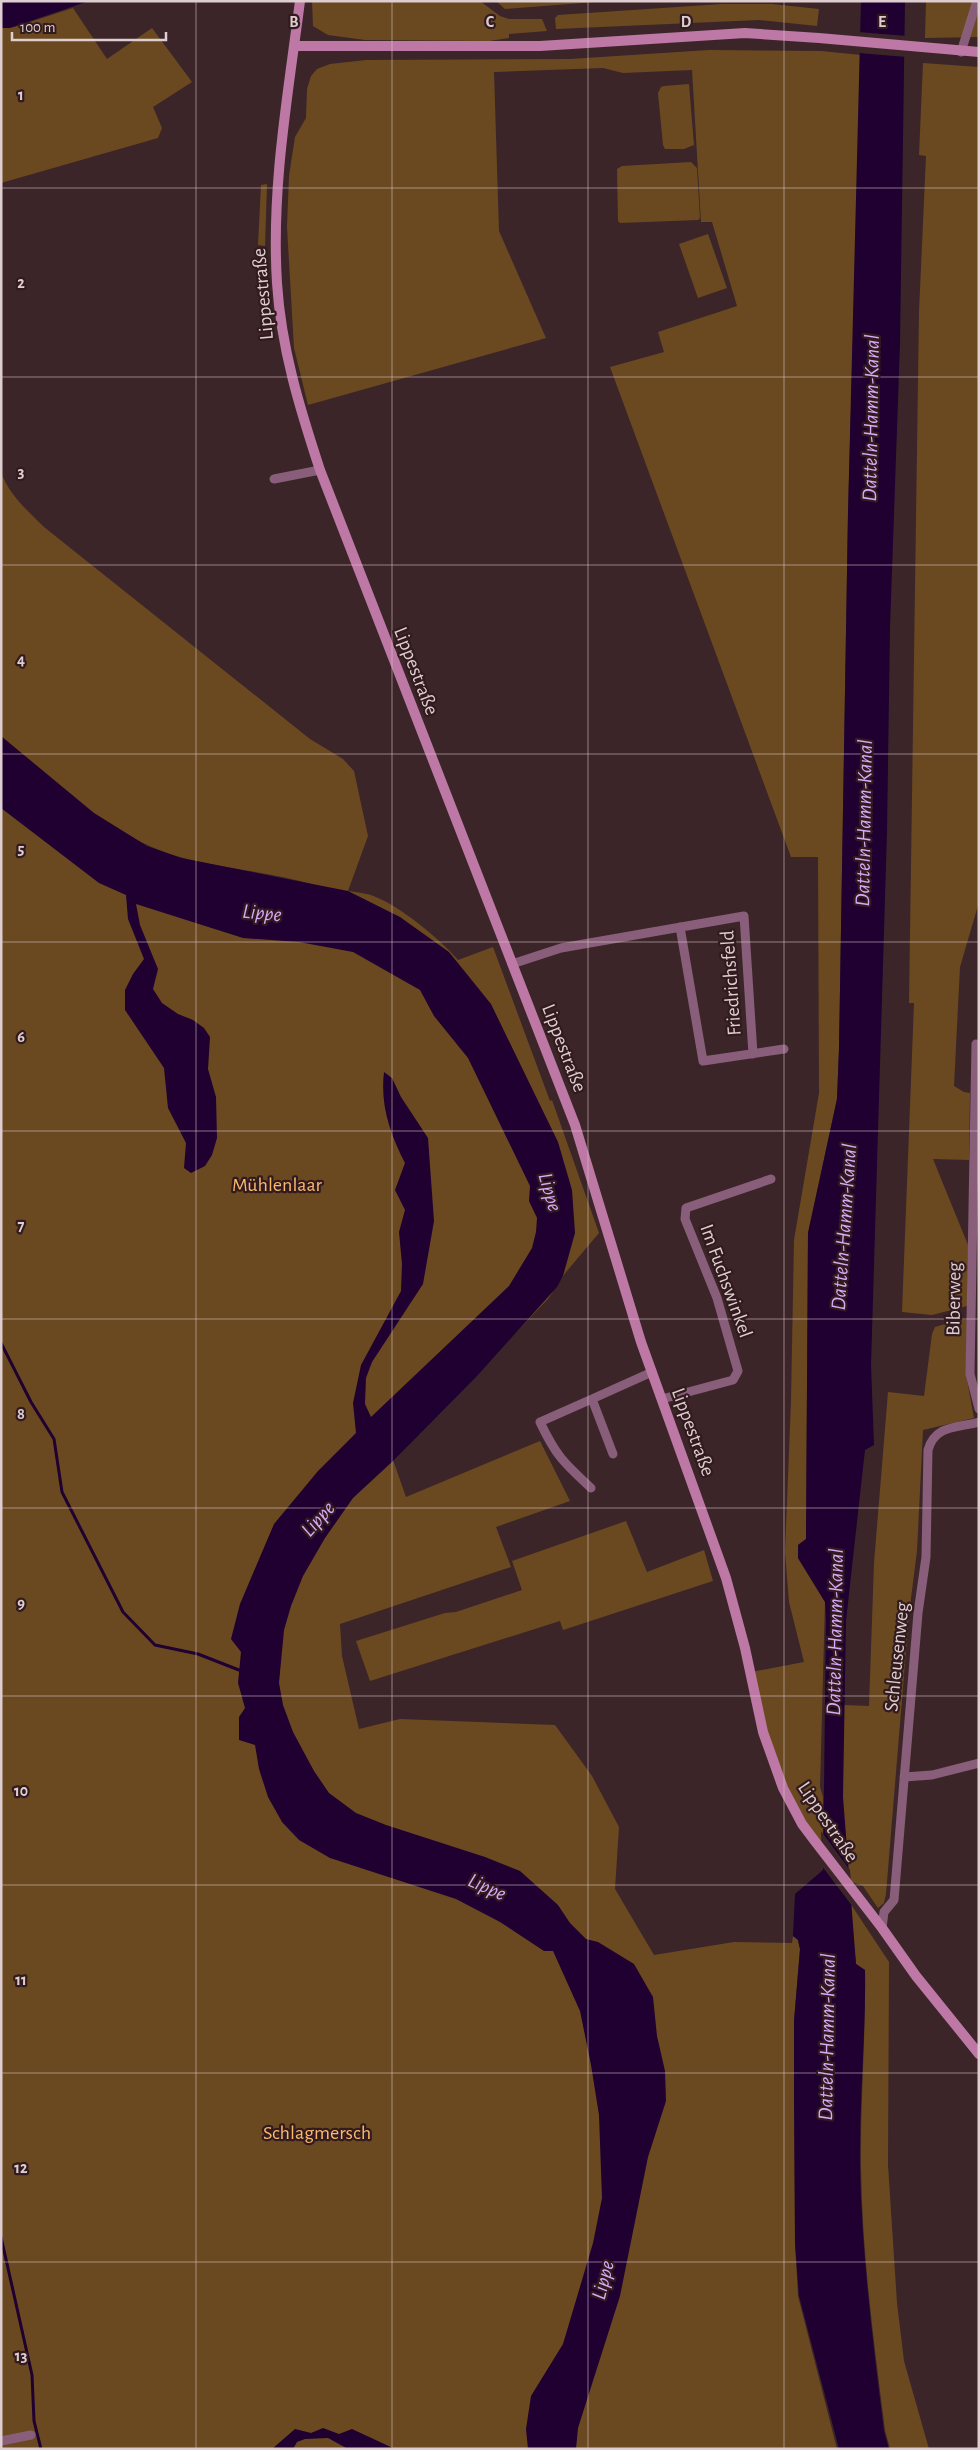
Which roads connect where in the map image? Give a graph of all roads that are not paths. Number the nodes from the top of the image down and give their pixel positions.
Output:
1 (300, 1) edge
2 (977, 1) edge
3 (294, 46) junction
4 (961, 52) junction
5 (979, 52) edge
6 (320, 470) junction
7 (274, 479) dead end
8 (680, 927) junction
9 (512, 964) junction
10 (976, 1044) dead end
11 (784, 1049) dead end
12 (753, 1054) junction
13 (771, 1179) dead end
14 (976, 1188) edge
15 (652, 1372) junction
16 (592, 1399) junction
17 (662, 1399) junction
18 (979, 1409) edge
19 (979, 1422) edge
20 (613, 1454) dead end
21 (591, 1488) dead end
22 (979, 1764) edge
23 (904, 1776) junction
24 (882, 1928) junction
25 (979, 2054) edge
26 (31, 2435) dead end
27 (1, 2441) edge

1 - 3 main road, Lippestraße
2 - 4 street
3 - 4 main road
3 - 6 main road, Lippestraße
4 - 5 main road
6 - 7 street
6 - 9 main road, Lippestraße
8 - 9 street, Friedrichsfeld
8 - 12 street, Friedrichsfeld
8 - 12 street, Friedrichsfeld
9 - 15 main road, Lippestraße
10 - 14 street, Biberweg
11 - 12 street, Friedrichsfeld
13 - 17 street, Im Fuchswinkel
14 - 18 street, Biberweg
15 - 16 street
15 - 17 main road, Lippestraße
16 - 20 street
16 - 21 street
17 - 24 main road, Lippestraße
19 - 23 street, Schleusenweg
22 - 23 street
23 - 24 street, Schleusenweg
24 - 25 main road, Lippestraße
26 - 27 street

